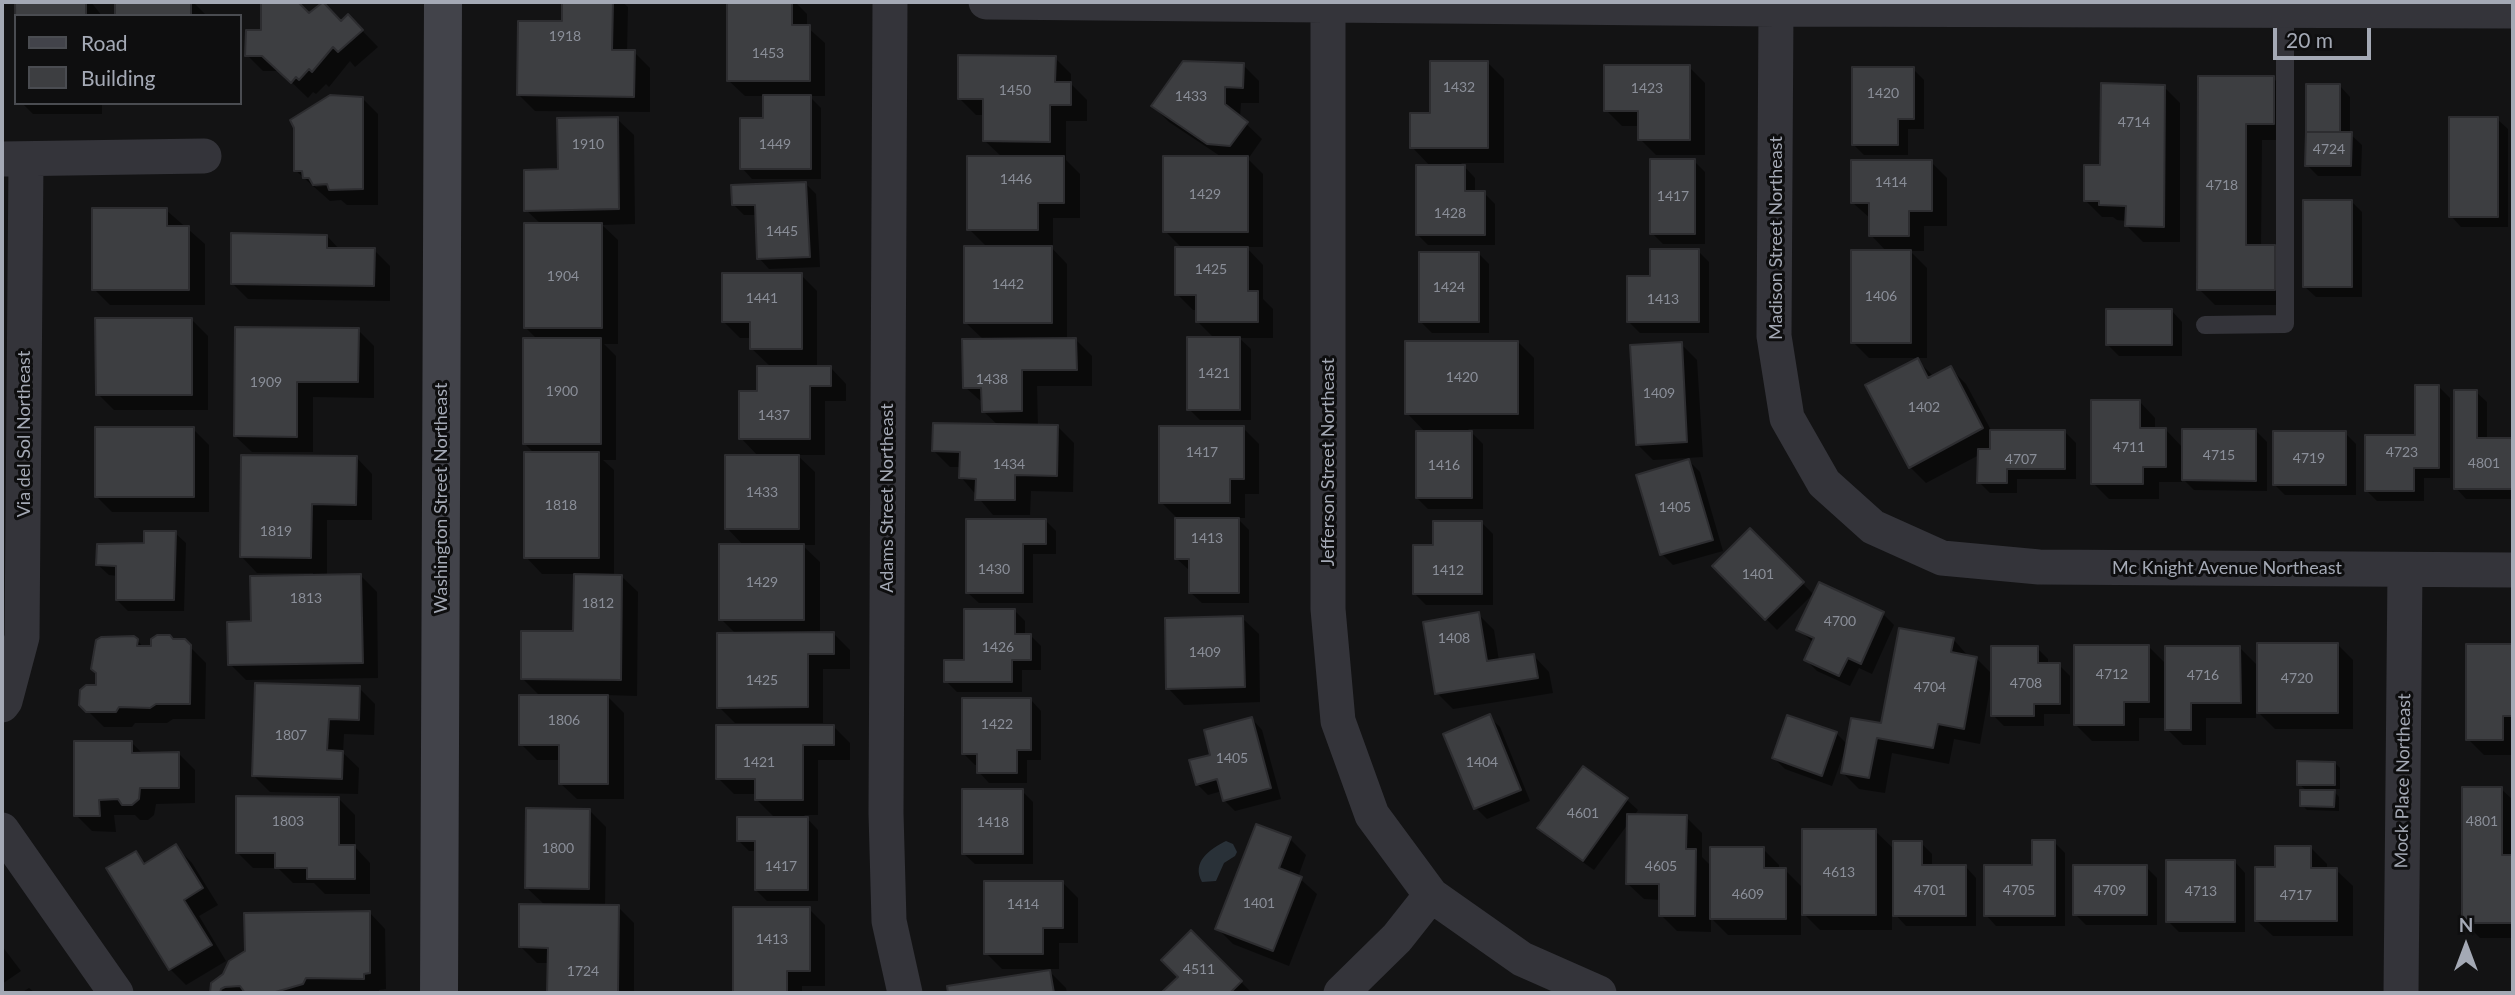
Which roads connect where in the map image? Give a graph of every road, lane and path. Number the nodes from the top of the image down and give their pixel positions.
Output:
1 (443, 2) edge
2 (890, 2) edge
3 (986, 2) edge
4 (1328, 3) edge
5 (1776, 9) junction
6 (2285, 10) junction
7 (2513, 11) edge
8 (204, 156) dead end
9 (14, 159) edge
10 (2205, 325) dead end
11 (1941, 558) joint
12 (2405, 570) junction
13 (2513, 570) edge
14 (2, 705) edge
15 (2, 830) edge
16 (1431, 895) junction
17 (116, 993) edge
18 (439, 993) edge
19 (905, 993) edge
20 (1341, 993) edge
21 (1599, 993) edge
22 (2401, 993) edge

1 - 18 street, Washington Street Northeast
2 - 19 street, Adams Street Northeast
3 - 4 street
4 - 5 street
4 - 16 street, Jefferson Street Northeast
5 - 6 street
5 - 11 street, Madison Street Northeast
6 - 7 street
6 - 10 lane
8 - 9 street
9 - 14 street, Via del Sol Northeast
11 - 12 street, Mc Knight Avenue Northeast
12 - 13 street, Mc Knight Avenue Northeast
12 - 22 street, Mock Place Northeast
15 - 17 street
16 - 20 street
16 - 21 street, Jefferson Street Northeast

